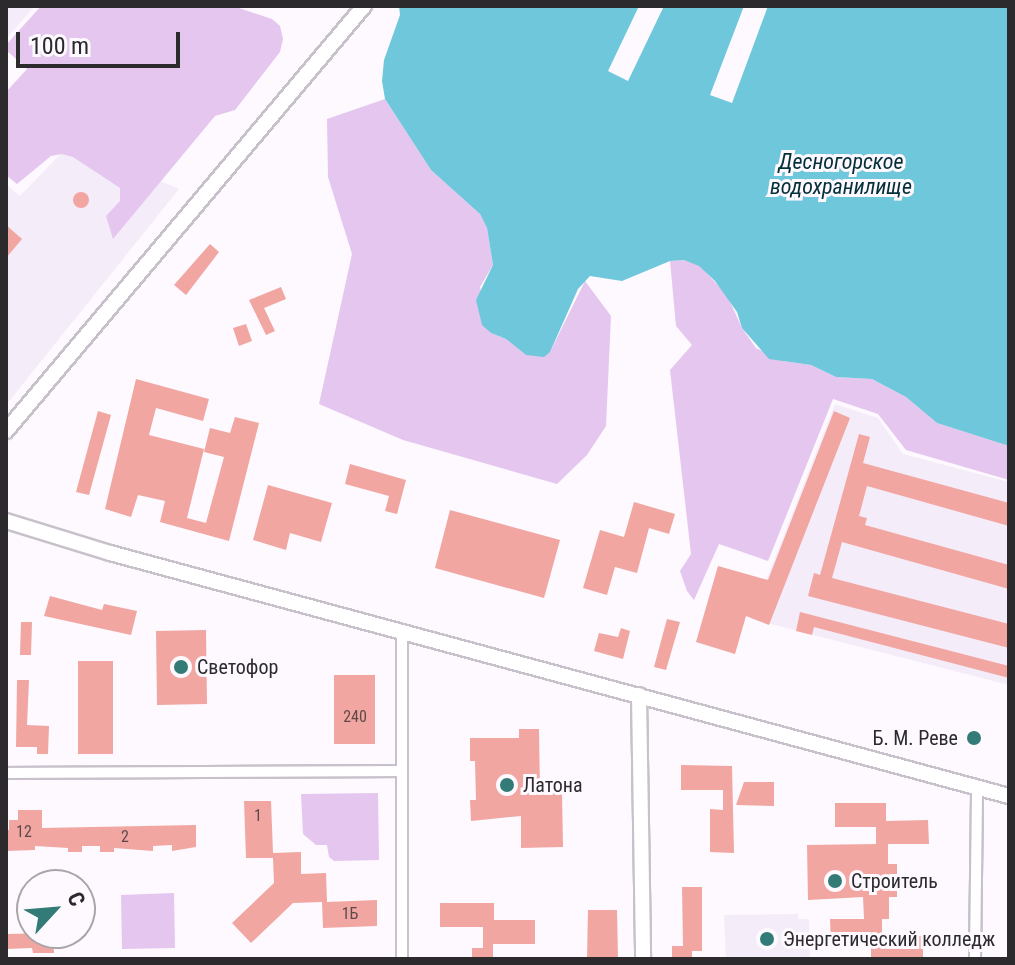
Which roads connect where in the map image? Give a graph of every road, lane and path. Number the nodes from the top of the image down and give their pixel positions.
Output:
1 (364, 6) edge
2 (6, 431) edge
3 (6, 521) edge
4 (402, 631) junction
5 (639, 695) junction
6 (400, 771) junction
7 (6, 773) edge
8 (977, 788) junction
9 (1009, 796) edge
10 (402, 959) edge
11 (643, 959) edge
12 (975, 959) edge

1 - 2 street
3 - 4 street
4 - 5 street
4 - 6 street
5 - 8 street
5 - 11 street
6 - 7 street
6 - 10 street
8 - 9 street
8 - 12 street

